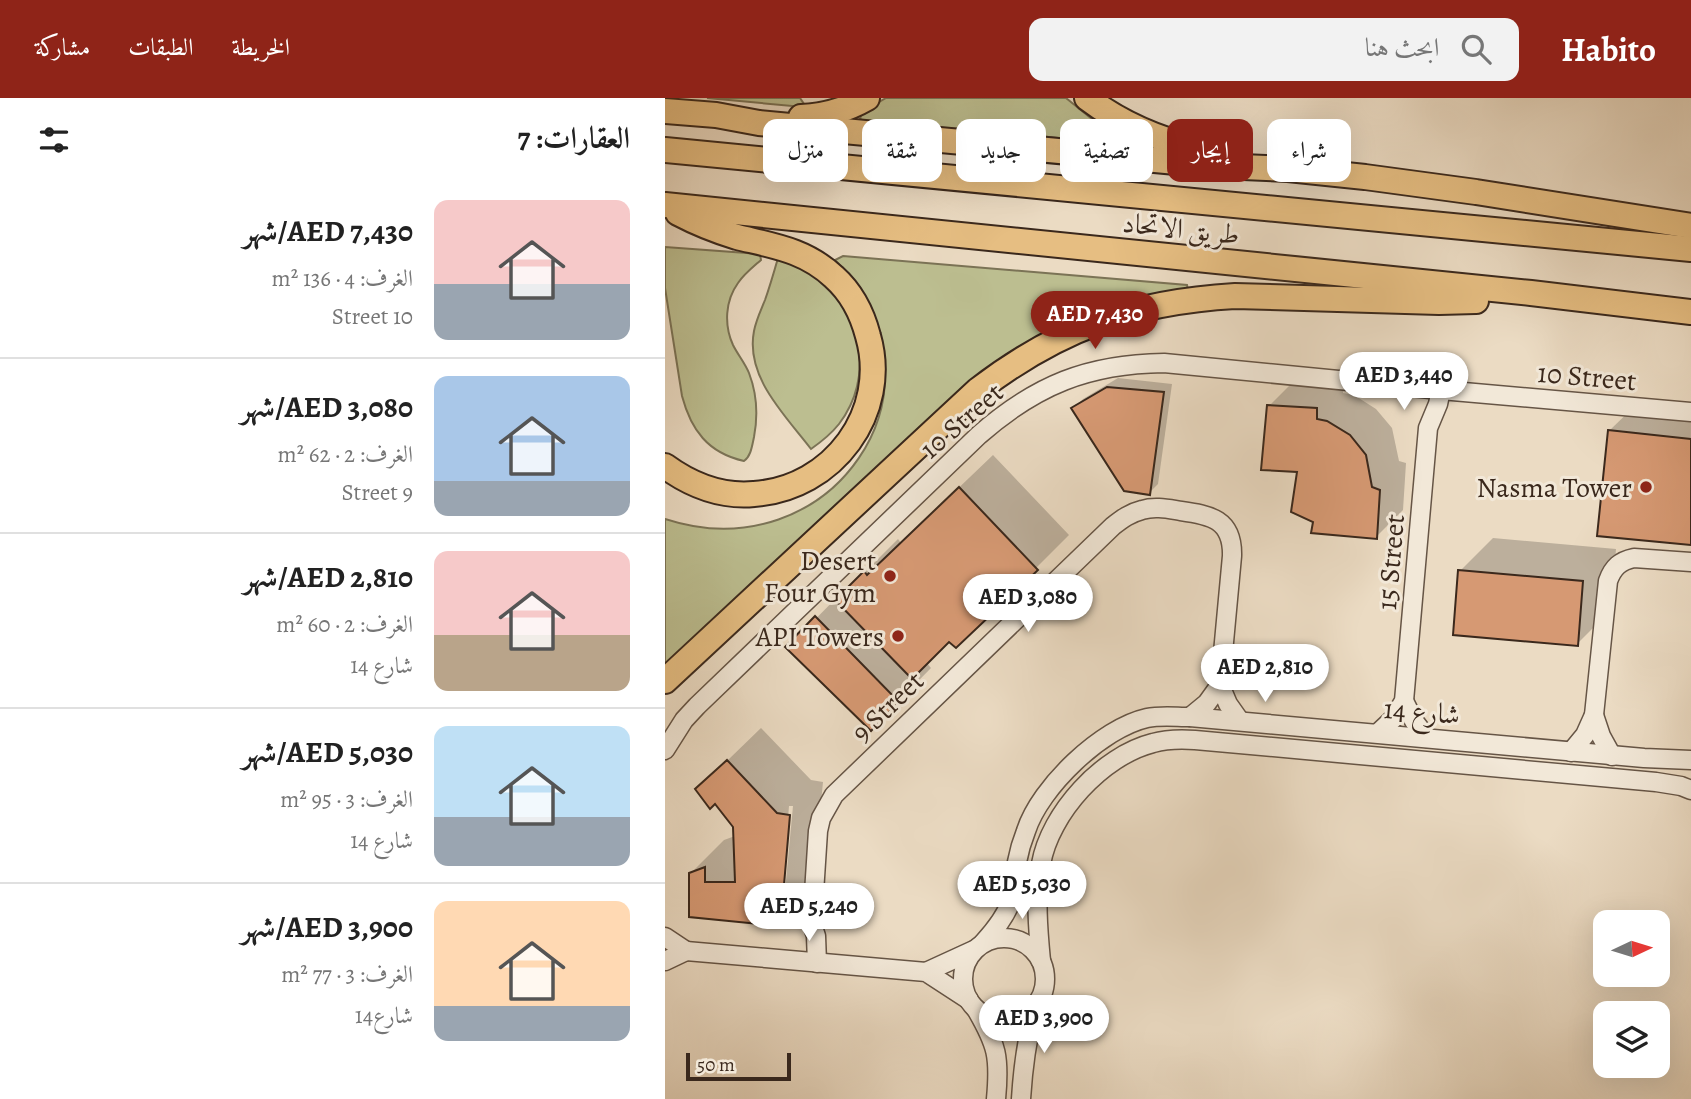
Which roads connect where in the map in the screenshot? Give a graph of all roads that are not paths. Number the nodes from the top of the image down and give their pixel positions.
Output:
1 (867, 98) edge
2 (1087, 98) edge
3 (665, 111) edge
4 (716, 116) junction
5 (665, 150) edge
6 (1267, 164) edge
7 (1267, 168) edge
8 (1351, 176) edge
9 (665, 206) edge
10 (1691, 226) edge
11 (1691, 249) edge
12 (1531, 293) junction
13 (1691, 312) edge
14 (1422, 389) junction
15 (1441, 390) junction
16 (1691, 412) edge
17 (1428, 428) junction
18 (665, 466) edge
19 (1691, 562) edge
20 (706, 644) junction
21 (665, 681) edge
22 (1220, 685) junction
23 (665, 696) edge
24 (1404, 701) junction
25 (1594, 715) junction
26 (1190, 717) junction
27 (1240, 721) junction
28 (1378, 733) junction
29 (1427, 738) junction
30 (665, 750) edge
31 (1571, 752) junction
32 (1612, 756) junction
33 (1691, 760) edge
34 (1691, 790) edge
35 (665, 937) edge
36 (979, 947) junction
37 (686, 951) junction
38 (665, 961) edge
39 (1041, 961) junction
40 (809, 962) junction
41 (926, 972) junction
42 (972, 1004) junction
43 (1036, 1004) junction
44 (996, 1099) edge
45 (1021, 1099) edge

1 - 4 highway
2 - 6 highway
3 - 4 highway
4 - 7 highway
5 - 11 highway, طريق الاتحاد
8 - 10 highway
9 - 12 highway, طريق الاتحاد
9 - 18 highway
12 - 13 highway, طريق الاتحاد
12 - 20 highway
14 - 15 street, 10 Street
14 - 17 street
14 - 30 street, 10 Street
15 - 16 street, 10 Street
15 - 17 street
17 - 24 street, 15 Street
19 - 25 street
20 - 21 highway
20 - 23 highway
22 - 26 street
22 - 27 street
22 - 40 street, 9 Street
24 - 28 street
24 - 29 street
25 - 31 street
25 - 32 street
26 - 27 street, شارع 14
26 - 36 street, شارع 14
27 - 28 street, شارع 14
28 - 29 street, شارع 14
29 - 31 street, شارع 14
31 - 32 street, شارع 14
32 - 33 street, شارع 14
34 - 39 street, شارع 14
35 - 37 street
36 - 39 street
36 - 41 street
36 - 42 street
37 - 38 street
37 - 40 street
39 - 43 street
40 - 41 street
41 - 42 street
42 - 43 street
42 - 44 street
43 - 45 street

